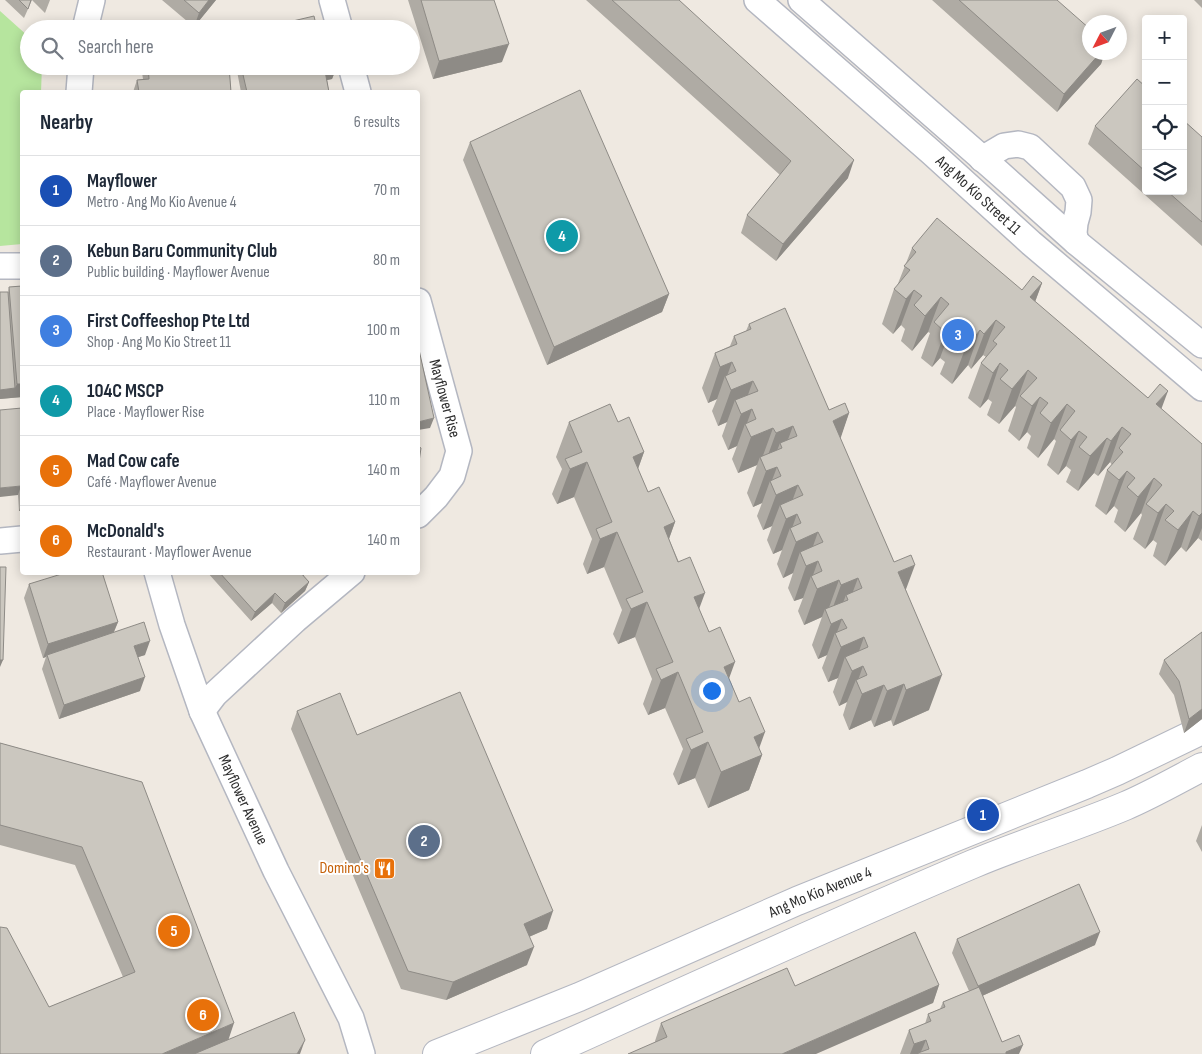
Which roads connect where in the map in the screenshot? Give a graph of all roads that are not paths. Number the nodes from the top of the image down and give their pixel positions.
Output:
1 (92, 0) edge
2 (332, 0) edge
3 (757, 0) edge
4 (801, 0) edge
5 (88, 20) edge
6 (338, 20) edge
7 (80, 75) edge
8 (353, 75) edge
9 (79, 90) edge
10 (357, 90) edge
11 (982, 159) junction
12 (1076, 242) junction
13 (0, 266) edge
14 (20, 266) edge
15 (420, 308) edge
16 (1202, 345) edge
17 (1202, 388) edge
18 (420, 513) edge
19 (20, 539) edge
20 (0, 542) edge
21 (157, 575) edge
22 (348, 575) edge
23 (202, 711) junction
24 (1202, 730) edge
25 (1202, 767) edge
26 (351, 1018) junction
27 (362, 1054) edge
28 (378, 1054) edge
29 (438, 1054) edge
30 (545, 1054) edge

1 - 5 street
2 - 6 street
3 - 17 street, Ang Mo Kio Street 11
4 - 11 street, Ang Mo Kio Street 11
7 - 9 street
8 - 10 street
11 - 12 street, Ang Mo Kio Street 11
11 - 12 street
12 - 16 street, Ang Mo Kio Street 11
13 - 14 street
15 - 18 street, Mayflower Rise
19 - 20 street
21 - 23 street, Mayflower Avenue
22 - 23 street
23 - 26 street, Mayflower Avenue
24 - 29 main road, Ang Mo Kio Avenue 4
25 - 30 main road
26 - 27 street
26 - 28 street

